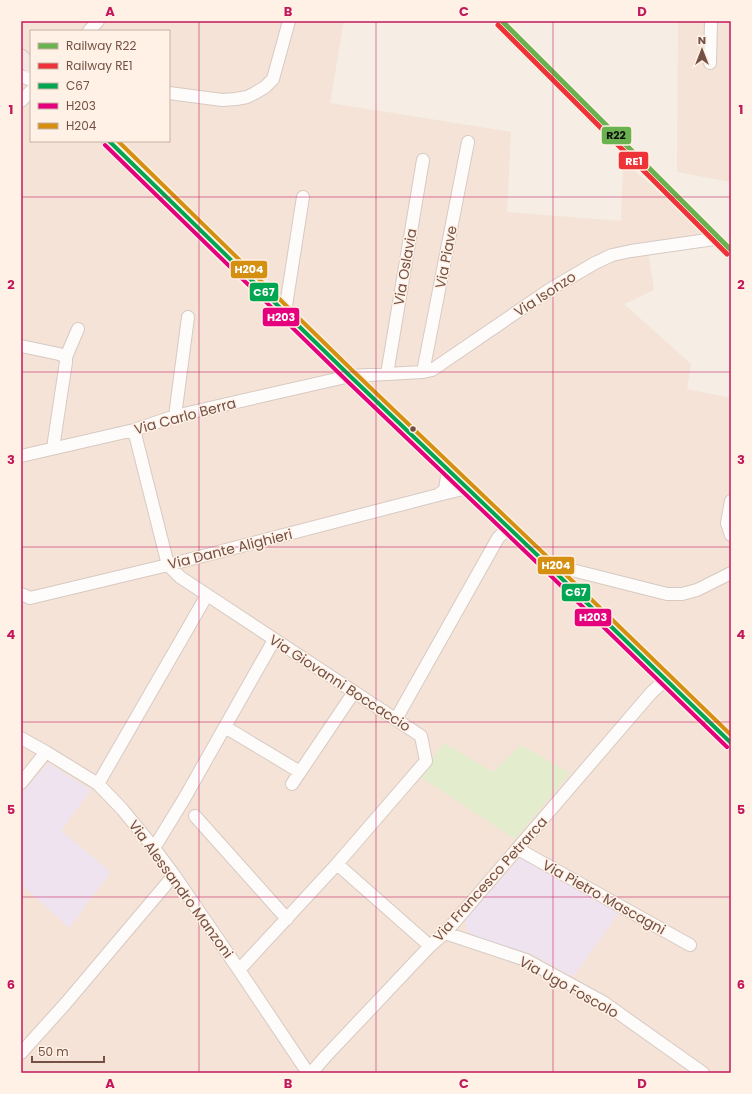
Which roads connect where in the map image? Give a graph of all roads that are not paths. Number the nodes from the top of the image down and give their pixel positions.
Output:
1 (98, 21) edge
2 (289, 21) edge
3 (711, 21) edge
4 (90, 30) edge
5 (710, 63) dead end
6 (26, 65) edge
7 (30, 77) edge
8 (30, 91) edge
9 (170, 93) edge
10 (21, 101) edge
11 (110, 142) edge
12 (468, 142) dead end
13 (423, 160) dead end
14 (303, 197) dead end
15 (714, 239) dead end
16 (285, 312) junction
17 (188, 317) dead end
18 (78, 329) dead end
19 (21, 346) edge
20 (66, 357) junction
21 (423, 372) junction
22 (387, 374) junction
23 (350, 376) junction
24 (365, 390) junction
25 (175, 416) junction
26 (134, 430) junction
27 (53, 448) junction
28 (21, 456) edge
29 (448, 469) junction
30 (467, 488) junction
31 (438, 495) junction
32 (731, 501) edge
33 (508, 528) junction
34 (731, 535) edge
35 (168, 565) junction
36 (556, 573) junction
37 (731, 573) edge
38 (21, 594) edge
39 (206, 595) junction
40 (274, 640) junction
41 (665, 680) junction
42 (354, 692) junction
43 (396, 719) junction
44 (225, 727) junction
45 (21, 738) edge
46 (731, 743) edge
47 (46, 752) junction
48 (300, 772) junction
49 (21, 783) edge
50 (98, 784) junction
51 (292, 784) dead end
52 (195, 816) dead end
53 (154, 848) junction
54 (518, 849) junction
55 (337, 864) junction
56 (174, 875) junction
57 (287, 918) junction
58 (445, 933) junction
59 (430, 946) junction
60 (690, 946) dead end
61 (239, 970) junction
62 (21, 1052) edge
63 (699, 1072) edge
64 (308, 1073) edge
65 (311, 1073) edge

1 - 4 street
2 - 9 street
3 - 5 street
6 - 7 street
8 - 10 street
11 - 16 main road
12 - 21 street, Via Piave
13 - 22 street, Via Oslavia
14 - 16 street
15 - 21 street, Via Isonzo
16 - 23 main road
17 - 25 street
18 - 20 street
19 - 20 street
20 - 27 street
21 - 22 street, Via Isonzo
22 - 23 street, Via Isonzo
22 - 24 street
23 - 24 main road
23 - 25 street, Via Carlo Berra
24 - 29 main road
25 - 26 street, Via Carlo Berra
26 - 27 street, Via Carlo Berra
26 - 35 street
27 - 28 street, Via Carlo Berra
29 - 30 main road
29 - 31 street
30 - 31 street, Via Dante Alighieri
30 - 33 main road
31 - 35 street, Via Dante Alighieri
32 - 34 street
33 - 36 main road
33 - 43 street
35 - 38 street, Via Dante Alighieri
35 - 39 street, Via Giovanni Boccaccio
36 - 37 street
36 - 41 main road
39 - 40 street, Via Giovanni Boccaccio
39 - 50 street
40 - 42 street, Via Giovanni Boccaccio
40 - 44 street
41 - 46 main road
41 - 54 street, Via Francesco Petrarca
42 - 43 street, Via Giovanni Boccaccio
42 - 48 street
43 - 55 street, Via Giovanni Boccaccio
44 - 48 street
44 - 53 street
45 - 47 street, Via Alessandro Manzoni
47 - 49 street
47 - 50 street, Via Alessandro Manzoni
48 - 51 street
50 - 53 street, Via Alessandro Manzoni
52 - 57 street
53 - 56 street, Via Alessandro Manzoni
54 - 58 street, Via Francesco Petrarca
54 - 60 street, Via Pietro Mascagni
55 - 57 street, Via Giovanni Boccaccio
55 - 59 street
56 - 61 street, Via Alessandro Manzoni
56 - 62 street
57 - 61 street, Via Giovanni Boccaccio
58 - 59 street, Via Francesco Petrarca
58 - 63 street, Via Ugo Foscolo
59 - 65 street, Via Francesco Petrarca
61 - 64 street, Via Alessandro Manzoni

